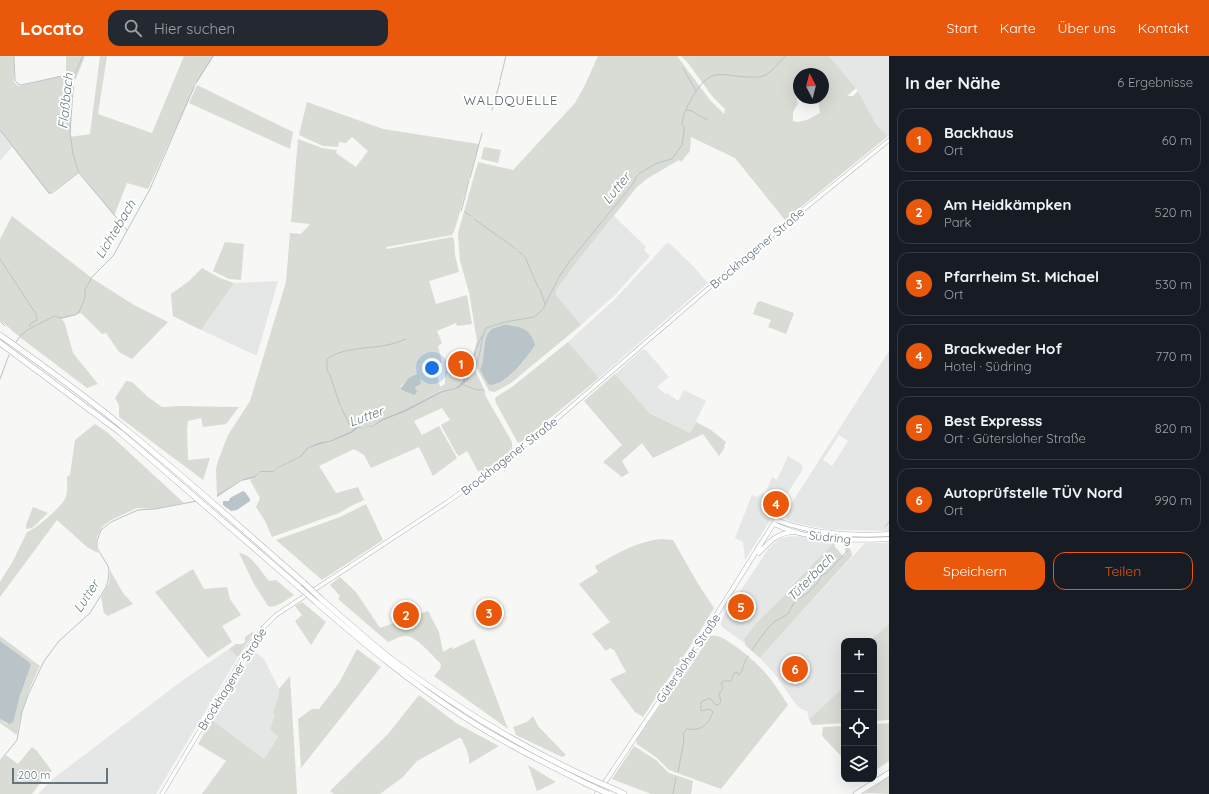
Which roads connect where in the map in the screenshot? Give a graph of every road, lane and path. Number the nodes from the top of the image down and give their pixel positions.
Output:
1 (889, 140) edge
2 (0, 335) edge
3 (0, 342) edge
4 (10, 346) junction
5 (15, 350) junction
6 (775, 522) junction
7 (797, 533) junction
8 (889, 534) edge
9 (889, 540) edge
10 (752, 560) junction
11 (889, 773) edge
12 (162, 794) edge
13 (598, 794) edge
14 (609, 794) edge
15 (624, 794) edge
16 (856, 794) edge

1 - 12 main road, Brockhagener Straße
2 - 4 highway
3 - 4 highway
4 - 5 highway
5 - 14 highway, bridge
5 - 15 highway, bridge
6 - 7 main road, Südring
6 - 8 main road, Südring
6 - 10 main road, Gütersloher Straße
7 - 9 main road, Südring
7 - 10 main road
10 - 13 main road, Gütersloher Straße
11 - 16 highway

